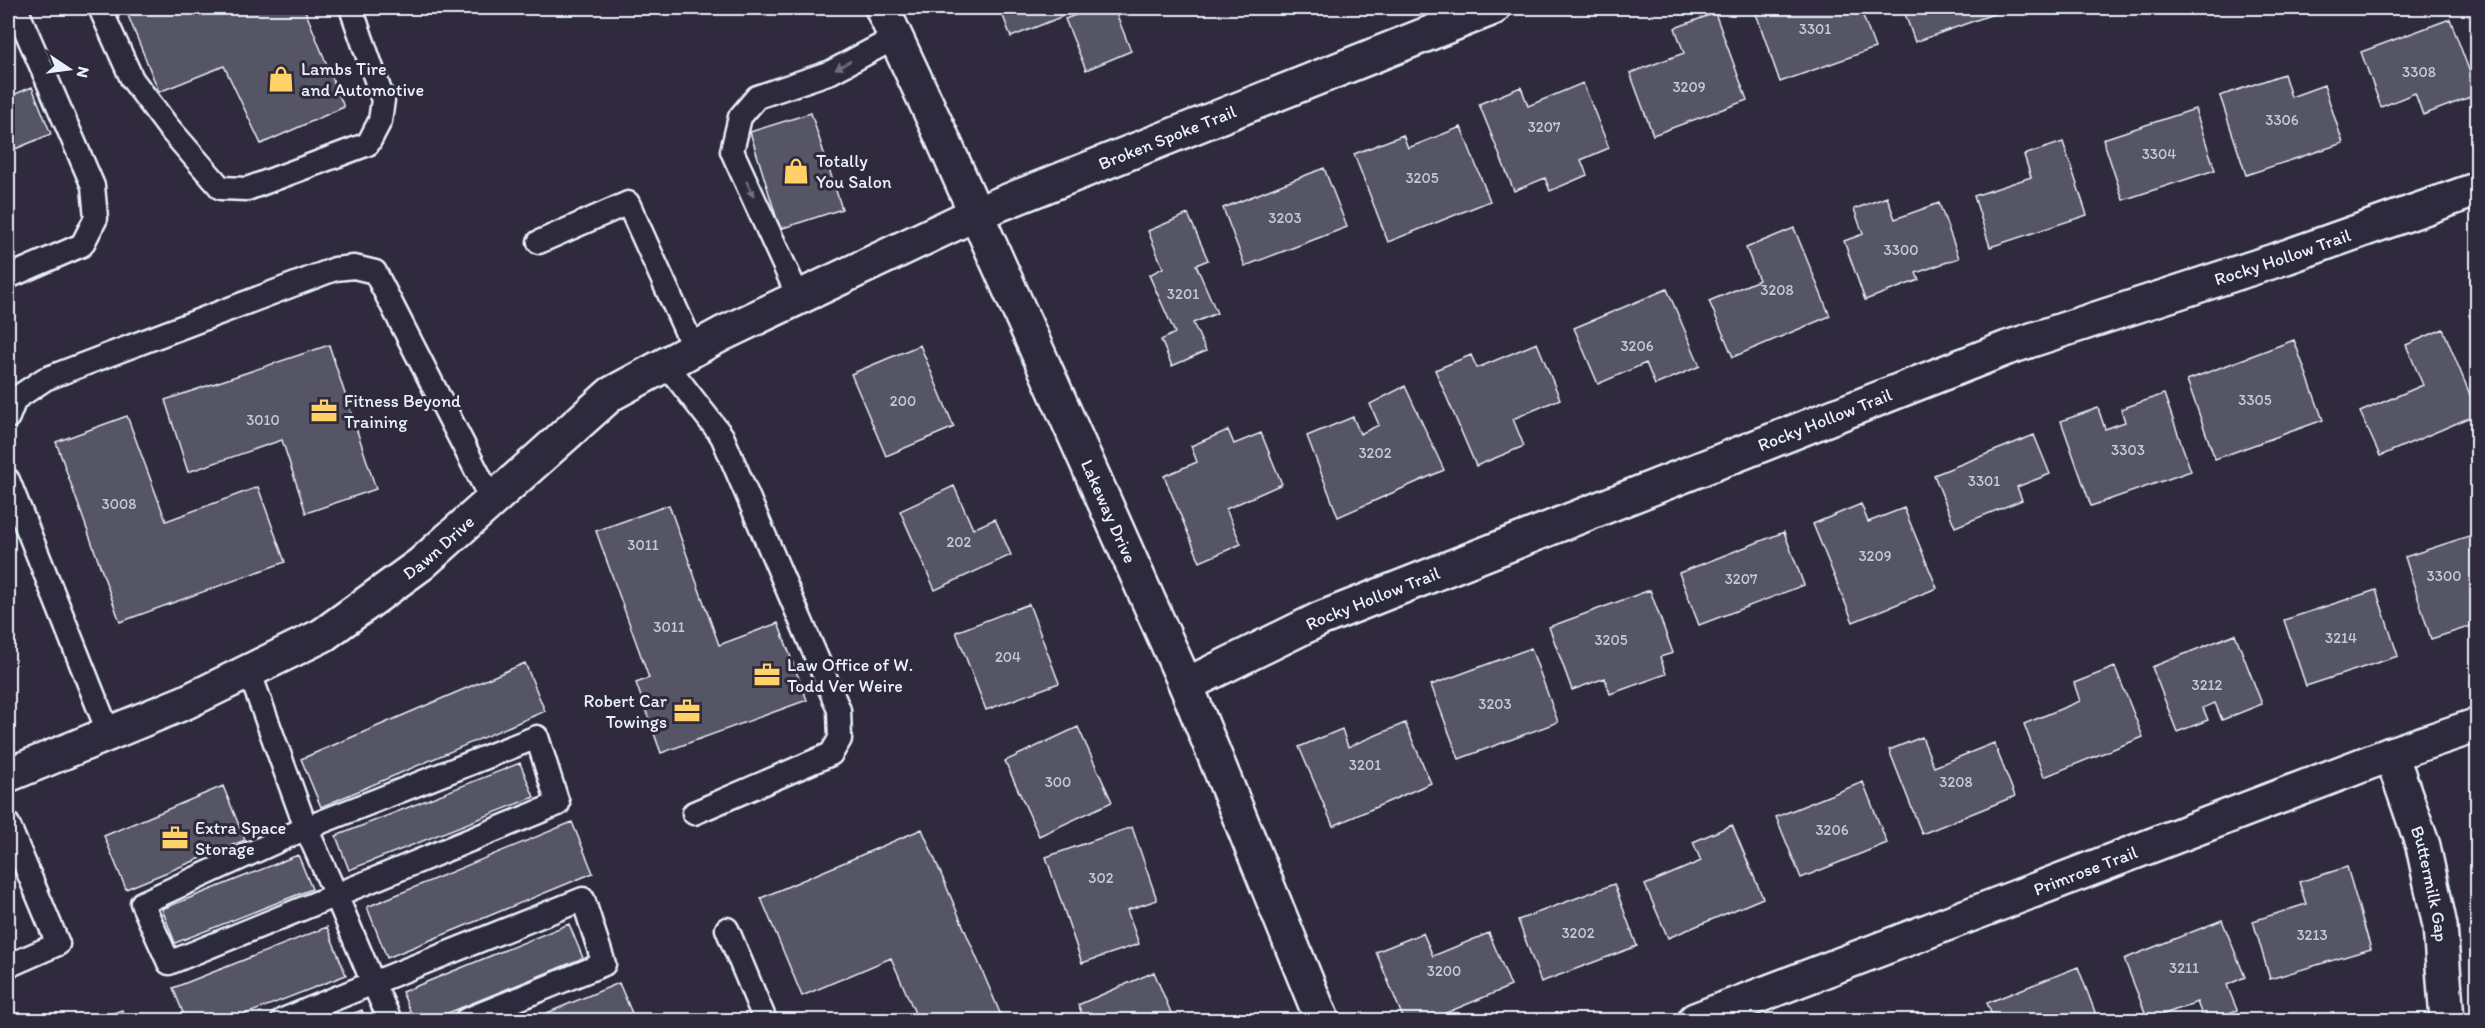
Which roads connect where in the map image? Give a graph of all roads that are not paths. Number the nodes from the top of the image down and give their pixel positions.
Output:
1 (16, 8) edge
2 (100, 8) edge
3 (351, 8) edge
4 (882, 8) edge
5 (1493, 8) edge
6 (895, 38) junction
7 (2478, 189) edge
8 (975, 214) junction
9 (539, 242) dead end
10 (8, 277) edge
11 (844, 278) joint
12 (800, 298) junction
13 (680, 357) junction
14 (8, 417) edge
15 (8, 480) edge
16 (492, 501) junction
17 (249, 671) junction
18 (1186, 685) junction
19 (2478, 725) edge
20 (109, 734) junction
21 (2391, 754) junction
22 (8, 775) edge
23 (694, 813) dead end
24 (8, 824) edge
25 (306, 828) junction
26 (336, 895) junction
27 (727, 929) dead end
28 (8, 966) edge
29 (373, 983) junction
30 (283, 1020) edge
31 (390, 1020) edge
32 (466, 1020) edge
33 (765, 1020) edge
34 (1322, 1020) edge
35 (1695, 1020) edge
36 (2447, 1020) edge

1 - 10 lane
2 - 3 lane
4 - 6 street, Lakeway Drive
5 - 8 street, Broken Spoke Trail
6 - 8 street, Lakeway Drive
6 -> 12 lane
7 - 18 street, Rocky Hollow Trail
8 - 11 street, Broken Spoke Trail
8 - 18 street, Lakeway Drive
9 - 13 lane
11 - 12 street, Dawn Drive
12 - 13 street, Dawn Drive
13 - 16 street, Dawn Drive
13 - 23 lane
14 - 16 lane
15 - 20 lane
16 - 17 street, Dawn Drive
17 - 20 street, Dawn Drive
17 - 25 lane
18 - 34 street, Lakeway Drive
19 - 21 street, Primrose Trail
20 - 22 street, Dawn Drive
21 - 35 street, Primrose Trail
21 - 36 street, Buttermilk Gap
24 - 28 lane
25 - 26 lane
25 - 26 lane
25 - 26 lane
26 - 29 lane
27 - 33 lane
29 - 30 lane
29 - 31 lane
29 - 32 lane

